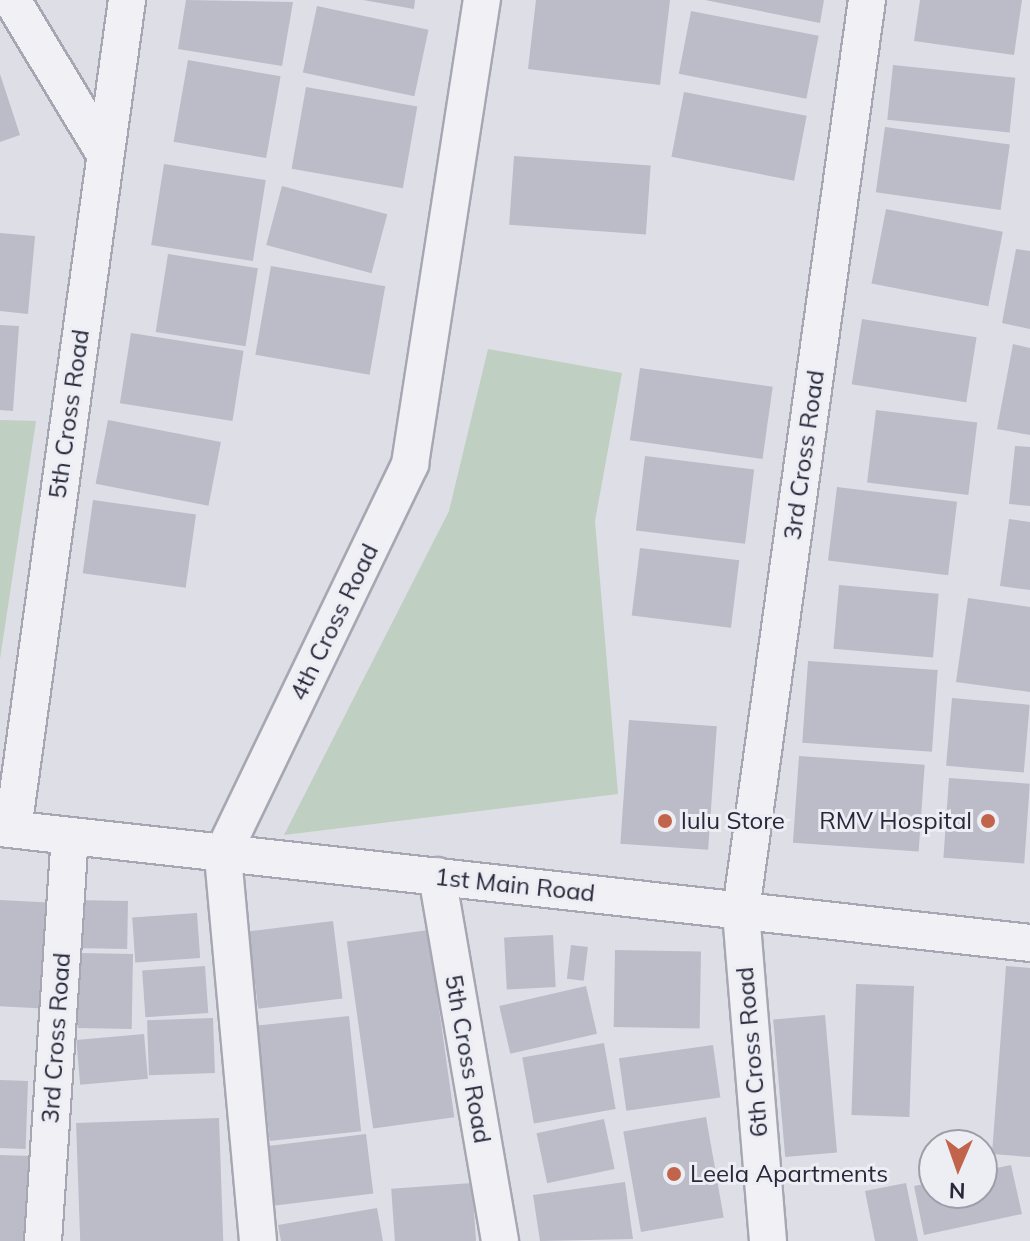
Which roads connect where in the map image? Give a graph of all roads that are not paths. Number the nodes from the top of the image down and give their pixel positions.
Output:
1 (12, 0) edge
2 (127, 0) edge
3 (482, 0) edge
4 (867, 0) edge
5 (105, 154) junction
6 (6, 828) edge
7 (70, 836) junction
8 (223, 853) junction
9 (437, 876) junction
10 (741, 910) junction
11 (1030, 943) edge
12 (43, 1241) edge
13 (258, 1241) edge
14 (500, 1241) edge
15 (768, 1241) edge

1 - 5 street
2 - 5 street, 5th Cross Road
3 - 8 street, 4th Cross Road
4 - 10 street, 3rd Cross Road
5 - 6 street, 5th Cross Road
6 - 7 street, 1st Main Road
7 - 8 street, 1st Main Road
7 - 12 street, 3rd Cross Road
8 - 9 street, 1st Main Road
8 - 13 street
9 - 10 street, 1st Main Road
9 - 14 street, 5th Cross Road
10 - 11 street, 1st Main Road
10 - 15 street, 6th Cross Road

